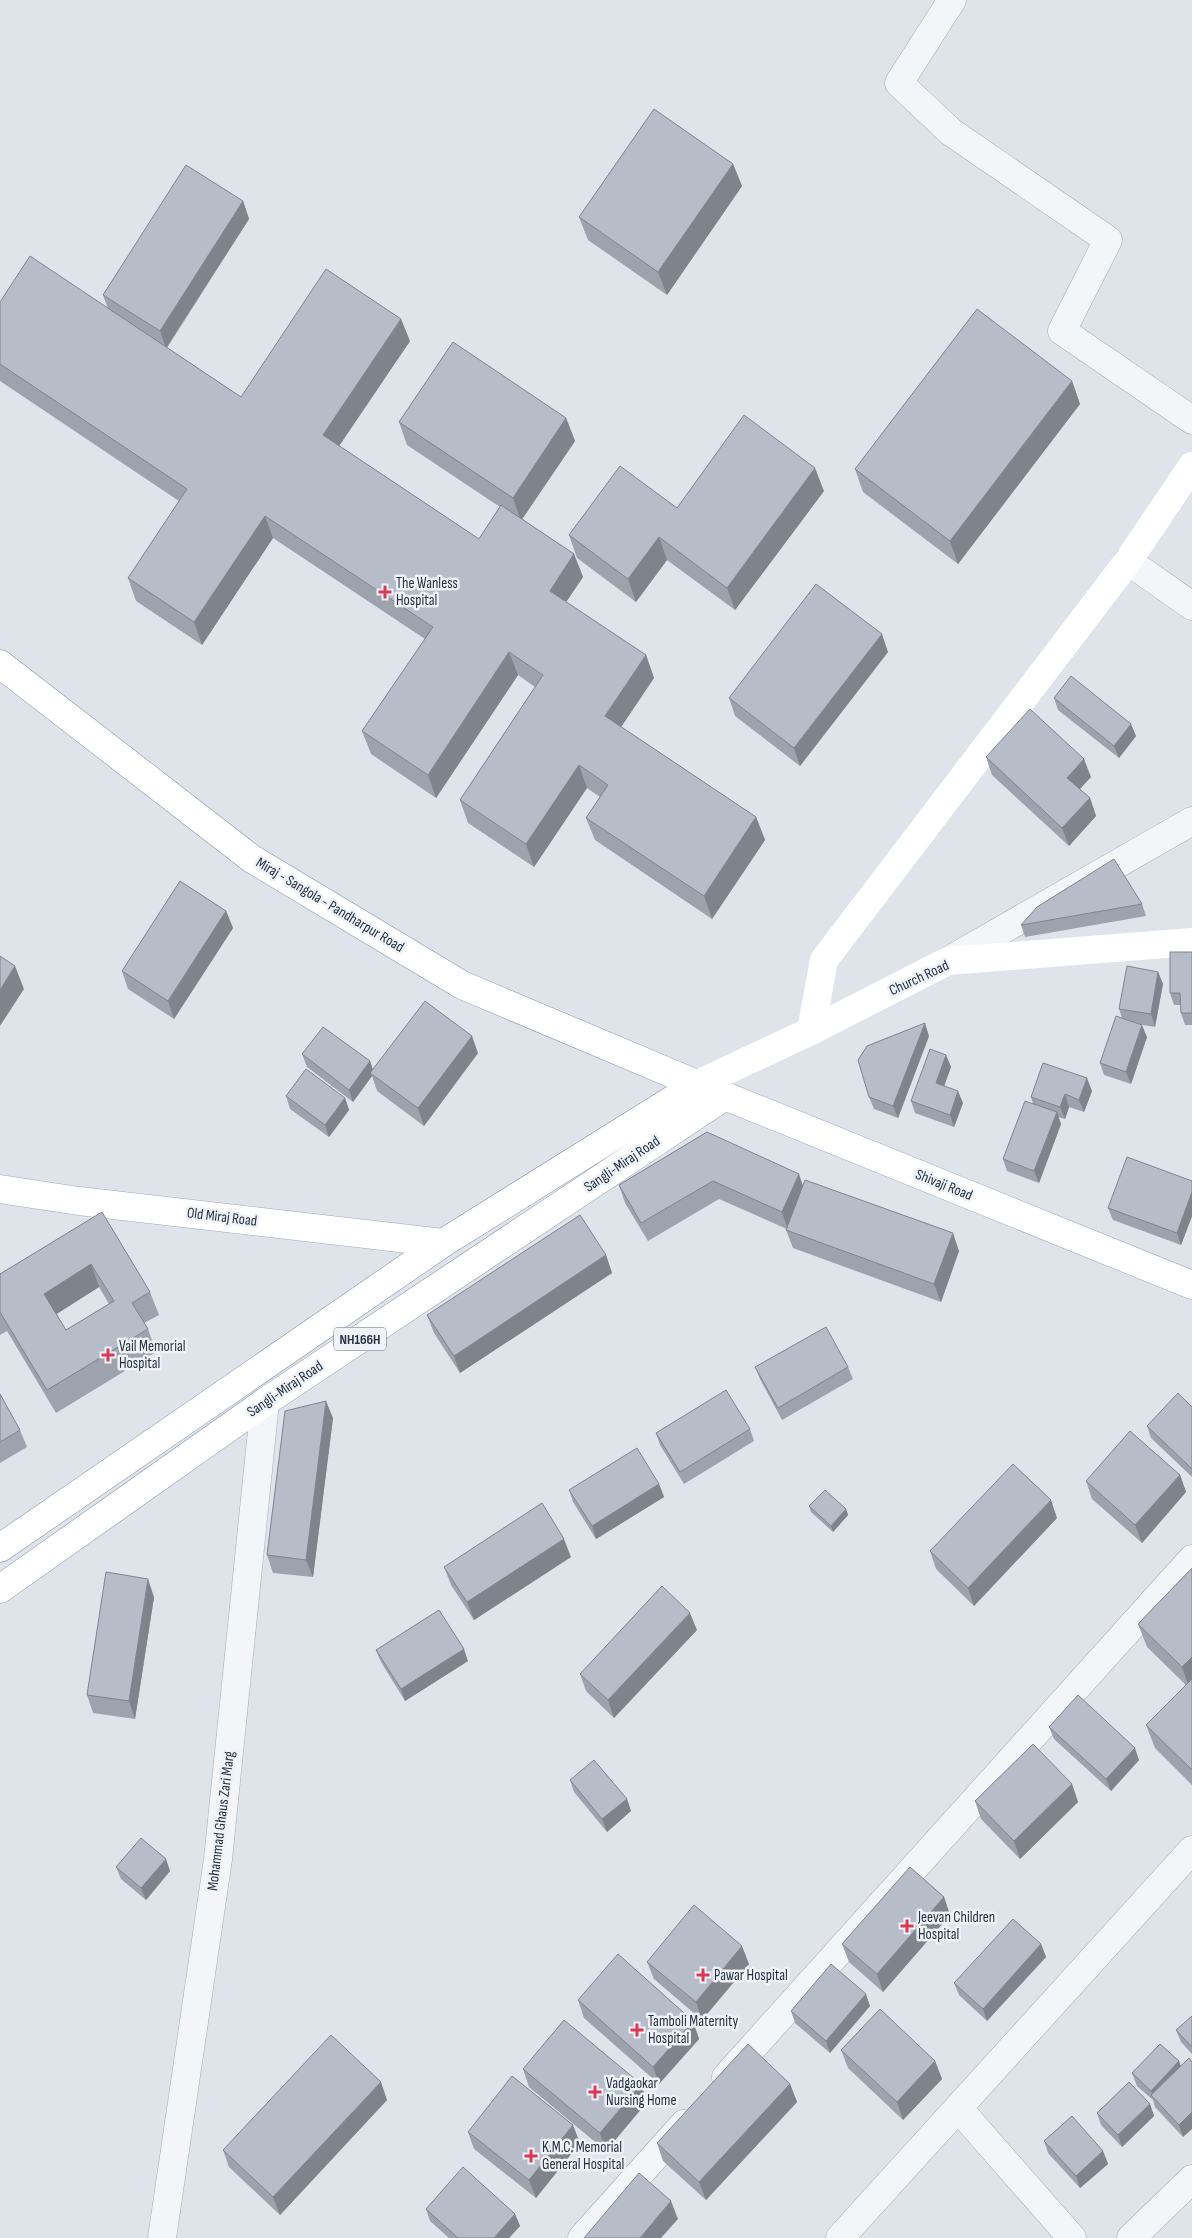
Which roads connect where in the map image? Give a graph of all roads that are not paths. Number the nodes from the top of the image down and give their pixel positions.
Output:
1 (952, 0) edge
2 (1192, 420) edge
3 (1192, 466) edge
4 (1128, 561) junction
5 (1192, 606) edge
6 (0, 664) edge
7 (1192, 821) edge
8 (1192, 942) edge
9 (948, 961) junction
10 (811, 1031) junction
11 (696, 1085) junction
12 (725, 1096) junction
13 (0, 1189) edge
14 (444, 1243) junction
15 (1192, 1285) edge
16 (265, 1402) junction
17 (0, 1548) edge
18 (1192, 1559) edge
19 (0, 1589) edge
20 (1192, 1850) edge
21 (958, 2108) junction
22 (1192, 2179) edge
23 (162, 2238) edge
24 (582, 2238) edge
25 (840, 2238) edge
26 (1072, 2238) edge
27 (1131, 2238) edge

1 - 2 street
3 - 4 main road
4 - 5 street
4 - 10 main road
6 - 11 main road, Miraj - Sangola - Pandharpur Road
7 - 9 street
8 - 9 main road, Church Road
9 - 10 main road, Church Road
10 - 11 main road, Church Road
11 - 12 main road, Shivaji Road
11 - 14 main road, Sangli-Miraj Road
12 - 15 main road, Shivaji Road
12 - 16 main road, Sangli-Miraj Road / NH166H
13 - 14 main road, Old Miraj Road
14 - 17 main road, Sangli-Miraj Road
16 - 19 main road, Sangli-Miraj Road / NH166H
16 - 23 street, Mohammad Ghaus Zari Marg
18 - 24 street
20 - 21 street
21 - 25 street
21 - 26 street
22 - 27 street

